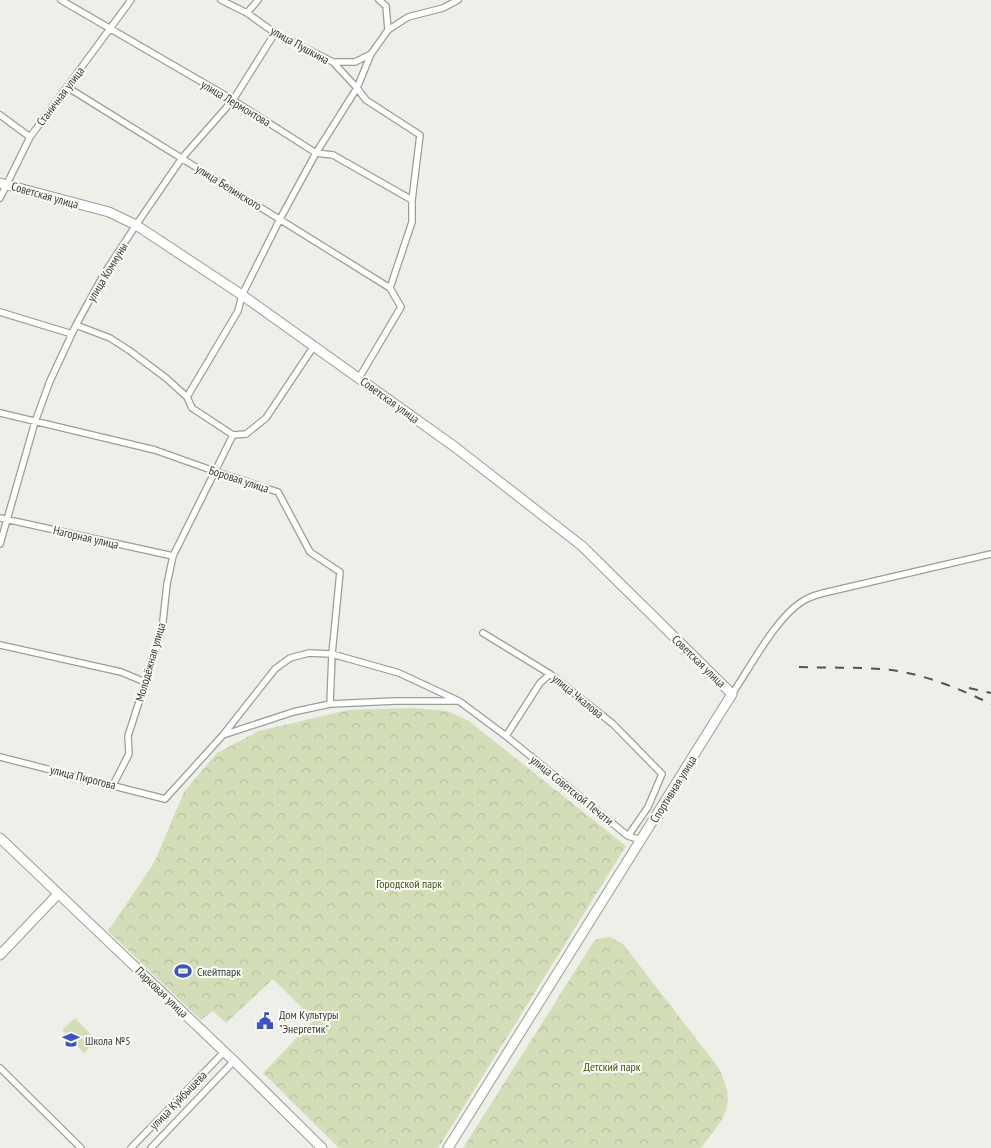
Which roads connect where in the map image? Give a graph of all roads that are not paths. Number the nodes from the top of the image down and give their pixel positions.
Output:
1 (61, 0) edge
2 (131, 0) edge
3 (221, 0) edge
4 (258, 0) edge
5 (379, 0) edge
6 (458, 0) edge
7 (247, 13) junction
8 (110, 29) junction
9 (388, 30) junction
10 (275, 33) junction
11 (371, 54) junction
12 (333, 62) junction
13 (67, 87) junction
14 (357, 88) junction
15 (233, 100) junction
16 (0, 115) edge
17 (30, 137) junction
18 (316, 153) junction
19 (182, 158) junction
20 (3, 183) edge
21 (0, 198) edge
22 (412, 200) junction
23 (280, 218) junction
24 (136, 225) junction
25 (390, 288) junction
26 (242, 294) junction
27 (0, 312) edge
28 (76, 324) junction
29 (72, 334) junction
30 (314, 346) junction
31 (359, 378) junction
32 (187, 397) junction
33 (0, 413) edge
34 (35, 422) junction
35 (233, 435) junction
36 (214, 471) junction
37 (3, 518) edge
38 (0, 544) edge
39 (991, 554) edge
40 (173, 556) junction
41 (484, 633) dead end
42 (0, 645) edge
43 (332, 654) junction
44 (550, 674) junction
45 (145, 682) junction
46 (732, 694) junction
47 (459, 701) junction
48 (330, 704) junction
49 (223, 735) junction
50 (506, 736) junction
51 (0, 757) edge
52 (113, 785) junction
53 (166, 799) joint
54 (628, 836) junction
55 (0, 838) edge
56 (641, 840) junction
57 (58, 894) junction
58 (0, 955) edge
59 (224, 1052) junction
60 (234, 1061) junction
61 (0, 1068) edge
62 (81, 1148) edge
63 (131, 1148) edge
64 (151, 1148) edge
65 (322, 1148) edge
66 (448, 1148) edge

1 - 8 street, улица Лермонтова
2 - 8 street, Станичная улица
3 - 7 street, улица Пушкина
4 - 7 street
5 - 9 street
6 - 9 street
7 - 10 street, улица Пушкина
8 - 13 street, Станичная улица
8 - 15 street, улица Лермонтова
9 - 11 street
10 - 12 street, улица Пушкина
10 - 15 street, улица Коммуны
11 - 12 street
11 - 14 street
12 - 14 street, улица Пушкина
13 - 17 street, Станичная улица
13 - 19 street, улица Белинского
14 - 18 street
14 - 22 street, улица Пушкина
15 - 18 street, улица Лермонтова
15 - 19 street, улица Коммуны
16 - 17 street
17 - 20 street, Станичная улица
18 - 22 street, улица Лермонтова
18 - 23 street
19 - 23 street, улица Белинского
19 - 24 street, улица Коммуны
20 - 21 street, Станичная улица
20 - 24 street, Советская улица
22 - 25 street
23 - 25 street, улица Белинского
23 - 26 street
24 - 26 street, Советская улица
24 - 28 street, улица Коммуны
25 - 31 street
26 - 30 street, Советская улица
26 - 32 street
27 - 29 street
28 - 29 street, улица Коммуны
28 - 32 street
29 - 34 street, улица Коммуны
30 - 31 street, Советская улица
30 - 35 street
31 - 46 street, Советская улица
32 - 35 street
33 - 34 street, Боровая улица
34 - 36 street, Боровая улица
34 - 37 street, улица Коммуны
35 - 36 street, Молодёжная улица
36 - 40 street, Молодёжная улица
36 - 43 street, Боровая улица
37 - 38 street, улица Коммуны
37 - 40 street, Нагорная улица
39 - 46 street, Спортивная улица
40 - 45 street, Молодёжная улица
41 - 44 street, улица Чкалова
42 - 45 street
43 - 47 street, улица Советской Печати
43 - 48 street, Боровая улица
43 - 49 street, улица Советской Печати
44 - 50 street
44 - 54 street, улица Чкалова
45 - 52 street, Молодёжная улица
46 - 56 street, Спортивная улица
47 - 48 street
47 - 50 street, улица Советской Печати
48 - 49 street
49 - 53 street, улица Советской Печати
50 - 54 street, улица Советской Печати
51 - 52 street, улица Пирогова
52 - 53 street, улица Пирогова
54 - 56 street, улица Советской Печати
55 - 57 street, Парковая улица
56 - 66 street, Спортивная улица
57 - 58 street
57 - 59 street, Парковая улица
59 - 60 street, Парковая улица
59 - 63 street, улица Куйбышева
60 - 64 street, улица Куйбышева
60 - 65 street, Парковая улица
61 - 62 street

